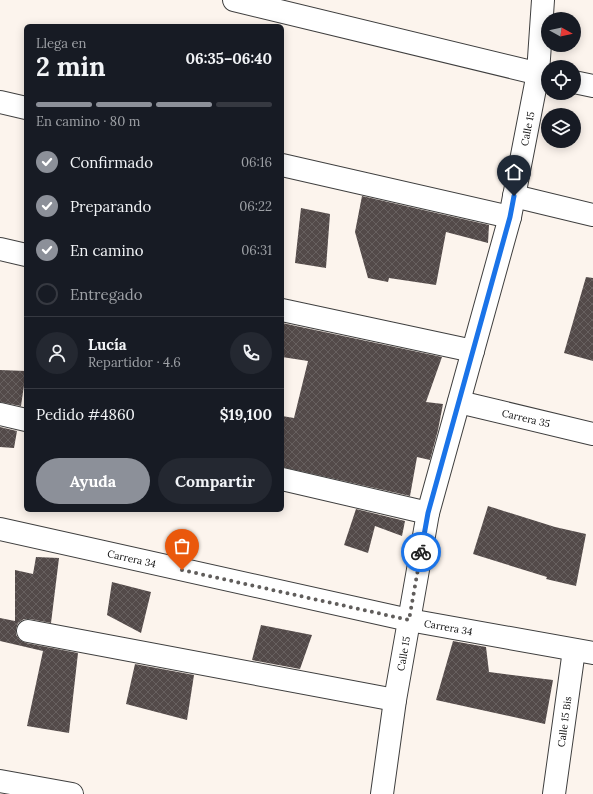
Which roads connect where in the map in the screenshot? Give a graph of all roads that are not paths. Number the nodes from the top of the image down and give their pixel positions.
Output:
1 (234, 0) edge
2 (542, 0) edge
3 (543, 60) edge
4 (541, 74) edge
5 (541, 83) edge
6 (581, 83) edge
7 (593, 86) edge
8 (0, 102) edge
9 (24, 108) edge
10 (284, 166) edge
11 (512, 206) junction
12 (593, 215) edge
13 (0, 249) edge
14 (24, 254) edge
15 (284, 310) edge
16 (473, 351) junction
17 (459, 402) junction
18 (0, 414) edge
19 (24, 420) edge
20 (593, 434) edge
21 (284, 479) edge
22 (428, 513) junction
23 (0, 529) edge
24 (409, 620) junction
25 (28, 631) dead end
26 (584, 652) edge
27 (395, 700) junction
28 (0, 781) edge
29 (72, 794) edge
30 (382, 794) edge
31 (554, 794) edge

1 - 4 street
2 - 3 street, Calle 15
5 - 11 street, Calle 15
6 - 7 street
8 - 9 street
10 - 11 street
11 - 12 street
11 - 16 street, Calle 15
13 - 14 street
15 - 16 street
16 - 17 street, Calle 15
17 - 20 street, Carrera 35
17 - 22 street, Calle 15
18 - 19 street
21 - 22 street
22 - 24 street, Calle 15
23 - 24 street, Carrera 34
24 - 26 street, Carrera 34
24 - 27 street, Calle 15
25 - 27 street
26 - 31 street, Calle 15 Bis
27 - 30 street, Calle 15
28 - 29 street

